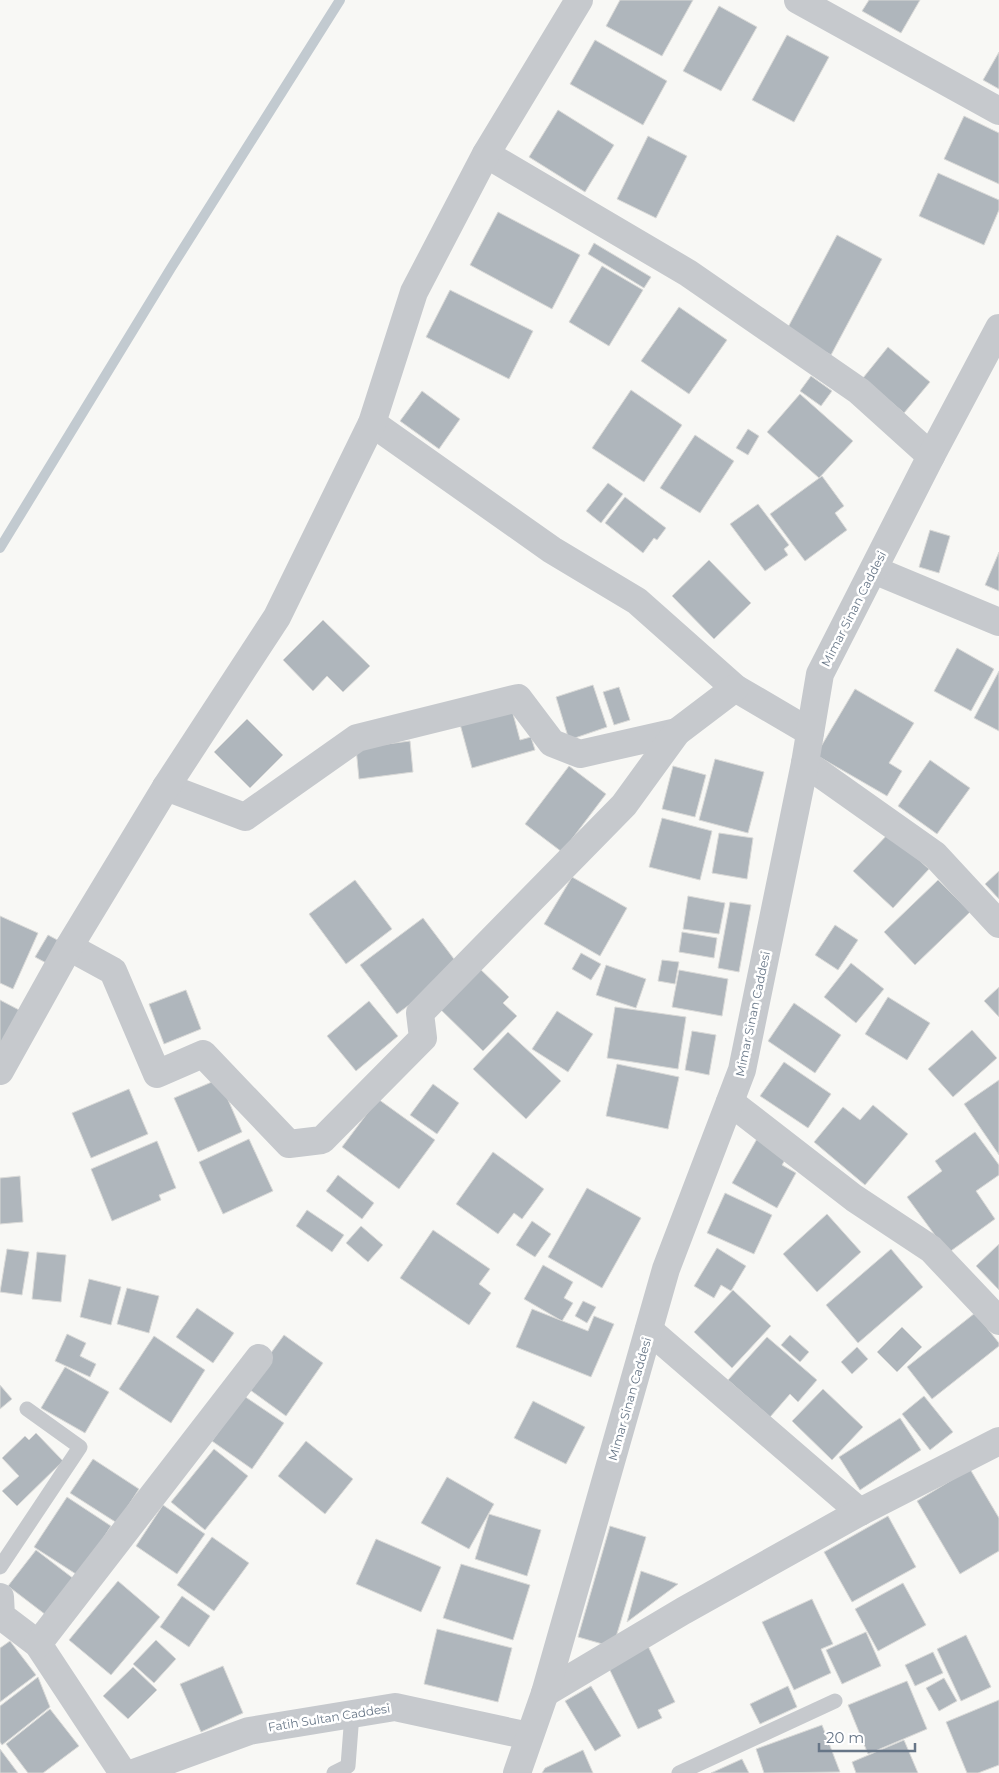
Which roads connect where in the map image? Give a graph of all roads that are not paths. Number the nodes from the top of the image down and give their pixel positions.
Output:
1 (579, 0) edge
2 (798, 0) edge
3 (999, 111) edge
4 (486, 154) junction
5 (996, 340) edge
6 (372, 423) junction
7 (931, 456) junction
8 (874, 570) junction
9 (999, 622) edge
10 (735, 688) junction
11 (677, 732) junction
12 (810, 732) junction
13 (805, 762) junction
14 (166, 788) junction
15 (999, 924) edge
16 (69, 948) junction
17 (0, 1071) edge
18 (730, 1102) junction
19 (999, 1321) edge
20 (649, 1330) junction
21 (259, 1358) dead end
22 (27, 1409) dead end
23 (999, 1441) edge
24 (860, 1512) junction
25 (0, 1567) edge
26 (0, 1597) edge
27 (38, 1644) junction
28 (545, 1693) junction
29 (835, 1701) dead end
30 (352, 1714) junction
31 (529, 1736) junction
32 (123, 1773) edge
33 (134, 1773) edge
34 (334, 1773) edge
35 (517, 1773) edge
36 (679, 1773) edge

1 - 4 street
2 - 3 street
4 - 6 street
4 - 7 street
5 - 7 street, Mimar Sinan Caddesi
6 - 10 street
6 - 14 street
7 - 8 street, Mimar Sinan Caddesi
8 - 9 street
8 - 12 street, Mimar Sinan Caddesi
10 - 11 street
10 - 12 street
11 - 14 street
11 - 16 street
12 - 13 street, Mimar Sinan Caddesi
13 - 15 street
13 - 18 street, Mimar Sinan Caddesi
14 - 16 street
16 - 17 street
18 - 19 street
18 - 20 street, Mimar Sinan Caddesi
20 - 24 street
20 - 28 street, Mimar Sinan Caddesi
21 - 27 street
22 - 25 lane
23 - 24 street
24 - 28 street
26 - 27 street
27 - 32 street
28 - 31 street, Mimar Sinan Caddesi
29 - 36 lane
30 - 31 street, Fatih Sultan Caddesi
30 - 33 street, Fatih Sultan Caddesi
30 - 34 lane
31 - 35 street, Mimar Sinan Caddesi

